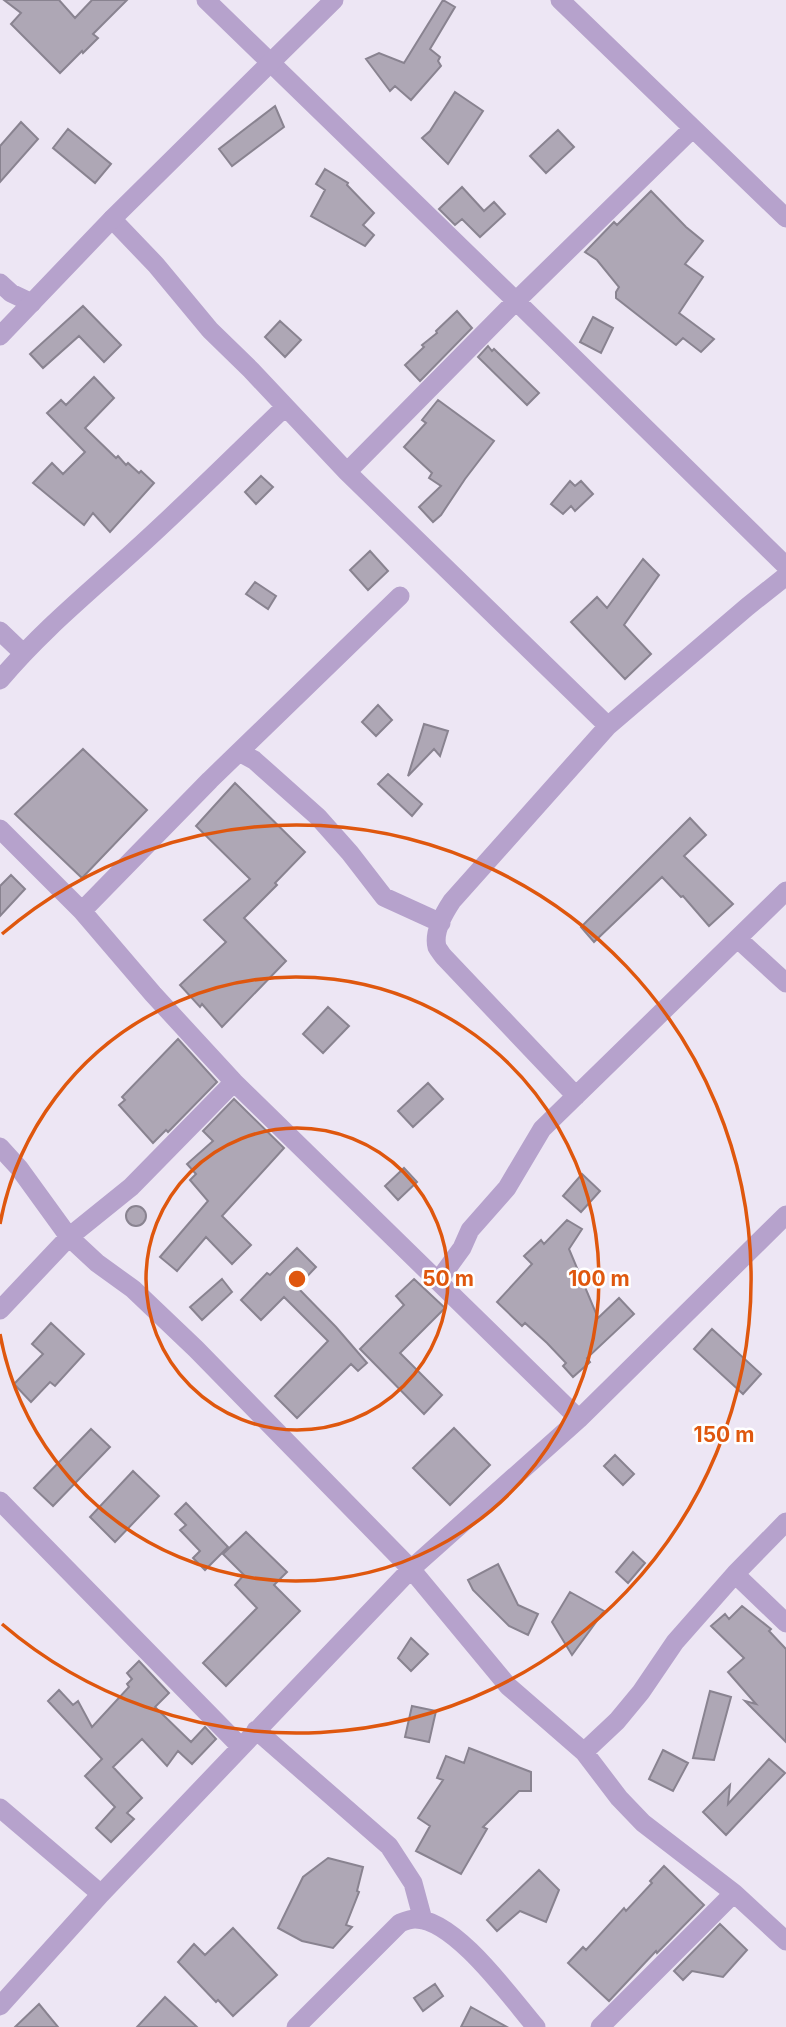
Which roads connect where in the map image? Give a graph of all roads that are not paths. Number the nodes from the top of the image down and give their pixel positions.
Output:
1 (206, 0) edge
2 (334, 0) edge
3 (560, 0) edge
4 (270, 63) junction
5 (692, 129) junction
6 (786, 218) edge
7 (112, 219) junction
8 (0, 284) edge
9 (516, 301) junction
10 (32, 303) junction
11 (0, 336) edge
12 (285, 407) junction
13 (347, 472) junction
14 (786, 566) edge
15 (786, 576) edge
16 (400, 596) dead end
17 (0, 631) edge
18 (23, 653) junction
19 (0, 680) edge
20 (608, 726) junction
21 (239, 752) junction
22 (0, 829) edge
23 (786, 891) edge
24 (82, 911) junction
25 (441, 923) junction
26 (738, 939) junction
27 (786, 983) edge
28 (234, 1082) junction
29 (576, 1096) junction
30 (0, 1147) edge
31 (786, 1215) edge
32 (69, 1237) junction
33 (438, 1281) junction
34 (0, 1310) edge
35 (579, 1419) junction
36 (0, 1501) edge
37 (786, 1522) edge
38 (411, 1569) junction
39 (736, 1574) junction
40 (786, 1623) edge
41 (256, 1730) junction
42 (240, 1747) junction
43 (584, 1752) junction
44 (0, 1808) edge
45 (734, 1893) junction
46 (101, 1894) junction
47 (423, 1920) junction
48 (786, 1941) edge
49 (0, 2006) edge
50 (296, 2027) edge
51 (536, 2027) edge
52 (600, 2027) edge

1 - 4 street
2 - 4 street
3 - 5 street
4 - 7 street
4 - 9 street
5 - 6 street
5 - 9 street
7 - 10 street
7 - 12 street
8 - 10 street
9 - 13 street
9 - 14 street
10 - 11 street
12 - 13 street
12 - 18 street
13 - 20 street
15 - 20 street
16 - 21 street
17 - 18 street
18 - 19 street
20 - 25 street
21 - 24 street
21 - 25 street
22 - 24 street
23 - 26 street
24 - 28 street
25 - 29 street
26 - 27 street
26 - 29 street
28 - 32 street
28 - 33 street
29 - 33 street
30 - 32 street
31 - 35 street
32 - 34 street
32 - 38 street
33 - 35 street
35 - 38 street
36 - 42 street
37 - 39 street
38 - 41 street
38 - 43 street
39 - 40 street
39 - 43 street
41 - 42 street
41 - 47 street
42 - 46 street
43 - 45 street
44 - 46 street
45 - 48 street
45 - 52 street
46 - 49 street
47 - 50 street
47 - 51 street

